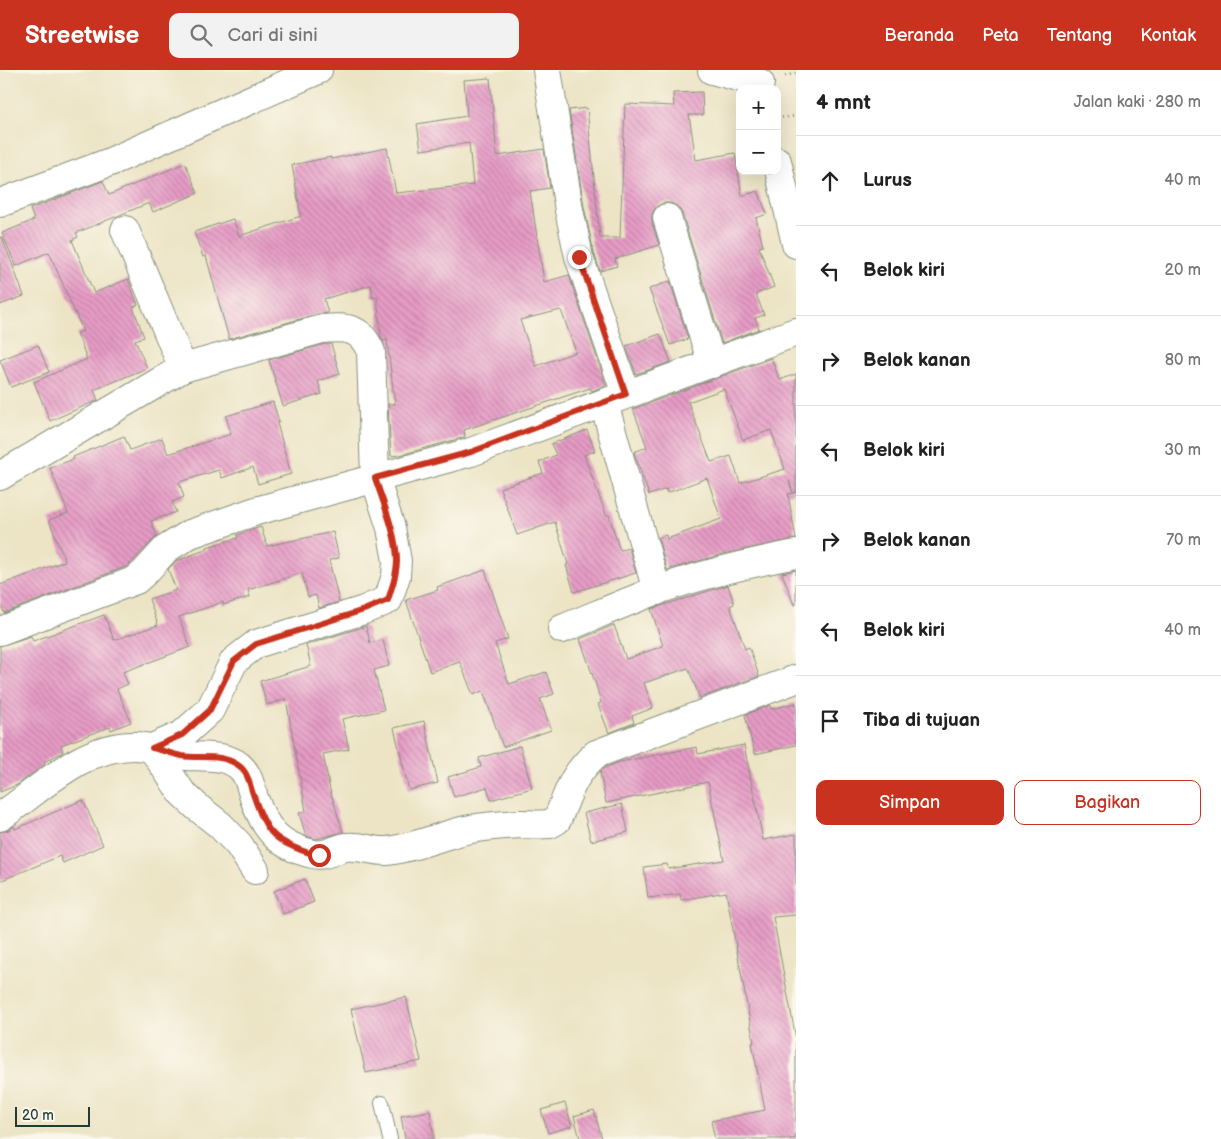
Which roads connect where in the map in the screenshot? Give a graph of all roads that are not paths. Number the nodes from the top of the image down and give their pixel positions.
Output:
1 (318, 70) edge
2 (547, 70) edge
3 (712, 70) edge
4 (759, 81) edge
5 (780, 175) edge
6 (0, 203) edge
7 (666, 218) dead end
8 (125, 230) dead end
9 (796, 244) edge
10 (796, 332) edge
11 (712, 364) junction
12 (183, 368) junction
13 (615, 398) junction
14 (0, 476) edge
15 (375, 478) junction
16 (796, 554) edge
17 (657, 590) junction
18 (562, 629) dead end
19 (0, 631) edge
20 (796, 679) edge
21 (152, 748) junction
22 (0, 816) edge
23 (255, 870) dead end
24 (382, 1102) dead end
25 (390, 1139) edge

1 - 6 street
2 - 13 street
3 - 4 street
5 - 9 street
7 - 11 street
8 - 12 street
10 - 11 street
11 - 13 street
12 - 14 street
12 - 15 street
13 - 15 street
13 - 17 street
15 - 19 street
15 - 21 street
16 - 17 street
17 - 18 street
20 - 21 street
21 - 22 street
21 - 23 street
24 - 25 lane

